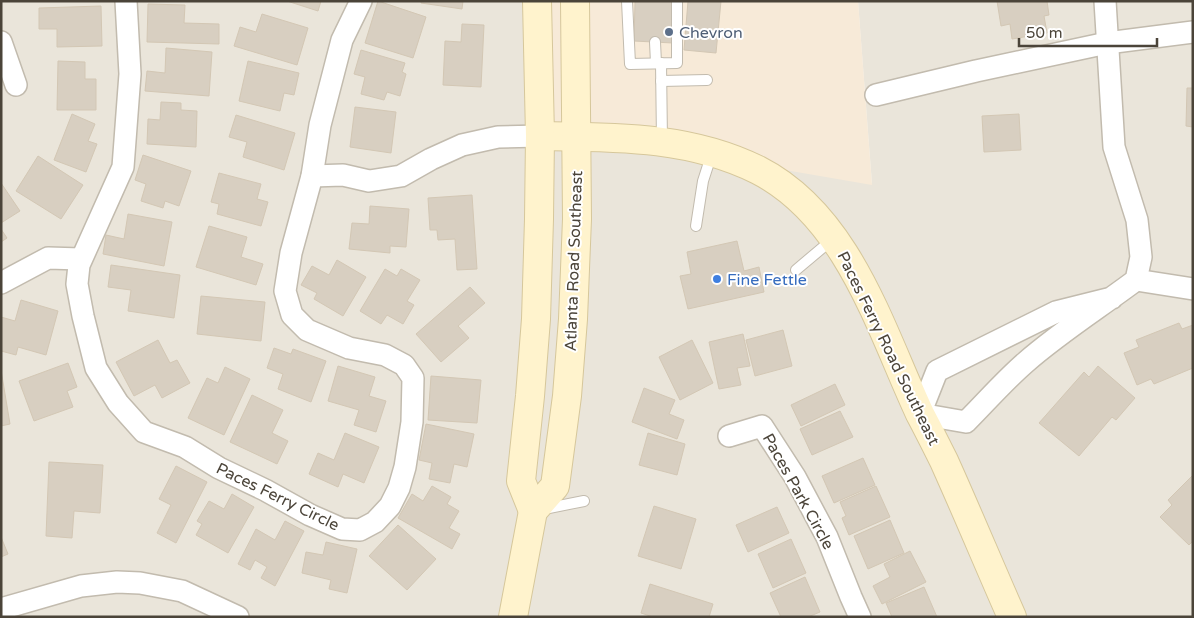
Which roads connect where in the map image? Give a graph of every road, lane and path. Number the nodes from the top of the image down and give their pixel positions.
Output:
1 (126, 1) edge
2 (361, 1) edge
3 (537, 1) edge
4 (575, 1) edge
5 (627, 1) edge
6 (677, 1) edge
7 (1105, 1) edge
8 (1193, 32) edge
9 (1, 42) edge
10 (655, 42) dead end
11 (1107, 43) junction
12 (658, 63) junction
13 (707, 80) dead end
14 (661, 81) junction
15 (16, 85) dead end
16 (876, 95) dead end
17 (540, 136) junction
18 (576, 136) junction
19 (662, 142) junction
20 (712, 152) junction
21 (312, 176) junction
22 (696, 226) dead end
23 (834, 238) junction
24 (82, 259) junction
25 (796, 270) dead end
26 (1136, 280) junction
27 (1, 283) edge
28 (1193, 289) edge
29 (1112, 298) junction
30 (920, 414) junction
31 (729, 436) dead end
32 (584, 501) dead end
33 (533, 511) junction
34 (1, 609) edge
35 (238, 617) edge
36 (513, 617) edge
37 (860, 617) edge
38 (1012, 617) edge

1 - 24 street, Paces Ferry Circle
2 - 21 street, Paces Ferry Circle
3 - 17 main road
4 - 18 main road, Atlanta Road Southeast
5 - 12 lane
6 - 12 lane
7 - 11 street
8 - 11 street
9 - 15 street
10 - 12 lane
11 - 16 street
11 - 26 street
12 - 14 lane
13 - 14 lane
14 - 19 lane
17 - 18 main road, Paces Ferry Road Southeast
17 - 21 street, Paces Ferry Road Southeast
17 - 33 main road
18 - 19 main road, Paces Ferry Road Southeast
18 - 33 main road, Atlanta Road Southeast
19 - 20 main road, Paces Ferry Road Southeast
20 - 22 lane
20 - 23 main road, Paces Ferry Road Southeast
21 - 24 street, Paces Ferry Circle
23 - 25 lane
23 - 30 main road, Paces Ferry Road Southeast
24 - 27 street
26 - 28 street
26 - 29 street
29 - 30 street
29 - 30 street
30 - 38 main road, Paces Ferry Road Southeast
31 - 37 street, Paces Park Circle
32 - 33 lane
33 - 36 main road
34 - 35 street

